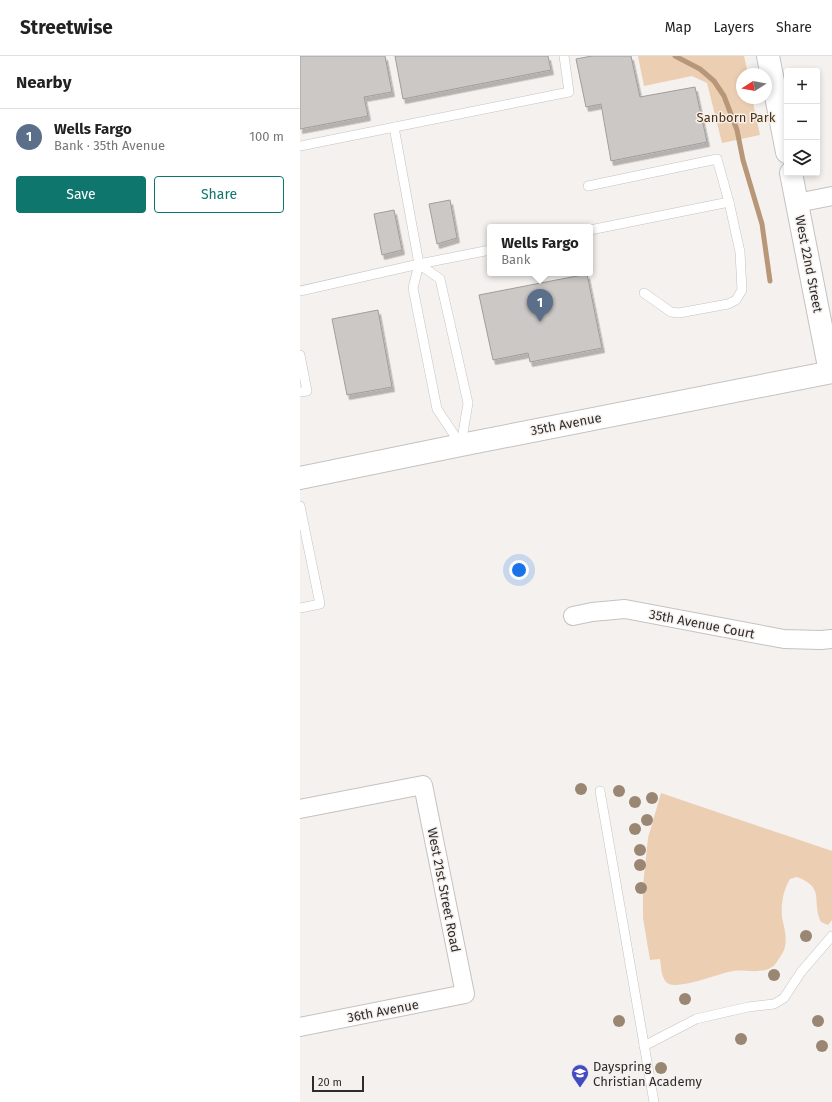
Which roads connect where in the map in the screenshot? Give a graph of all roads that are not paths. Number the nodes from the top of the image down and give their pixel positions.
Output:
1 (564, 56) edge
2 (768, 56) edge
3 (394, 127) junction
4 (785, 140) edge
5 (300, 146) edge
6 (792, 176) edge
7 (588, 186) dead end
8 (832, 196) edge
9 (729, 202) junction
10 (797, 203) junction
11 (593, 229) edge
12 (487, 251) edge
13 (419, 264) junction
14 (300, 291) edge
15 (644, 293) dead end
16 (300, 355) edge
17 (831, 374) edge
18 (300, 392) edge
19 (461, 445) junction
20 (300, 478) edge
21 (300, 506) edge
22 (300, 608) edge
23 (573, 616) dead end
24 (832, 638) edge
25 (600, 791) dead end
26 (300, 809) edge
27 (832, 936) edge
28 (465, 994) joint
29 (300, 1027) edge
30 (644, 1046) junction
31 (654, 1102) edge

1 - 3 lane
2 - 4 main road
3 - 5 lane
3 - 13 lane
6 - 10 main road, West 22nd Street
7 - 9 lane
8 - 10 street
9 - 11 lane
9 - 15 lane
10 - 17 main road, West 22nd Street
12 - 13 lane
13 - 14 lane
13 - 19 lane
13 - 19 lane
16 - 18 lane
17 - 19 main road, 35th Avenue
19 - 20 main road, 35th Avenue
21 - 22 lane
23 - 24 street, 35th Avenue Court
25 - 30 lane
26 - 28 street, West 21st Street Road
27 - 30 lane
28 - 29 street, 36th Avenue
30 - 31 lane

